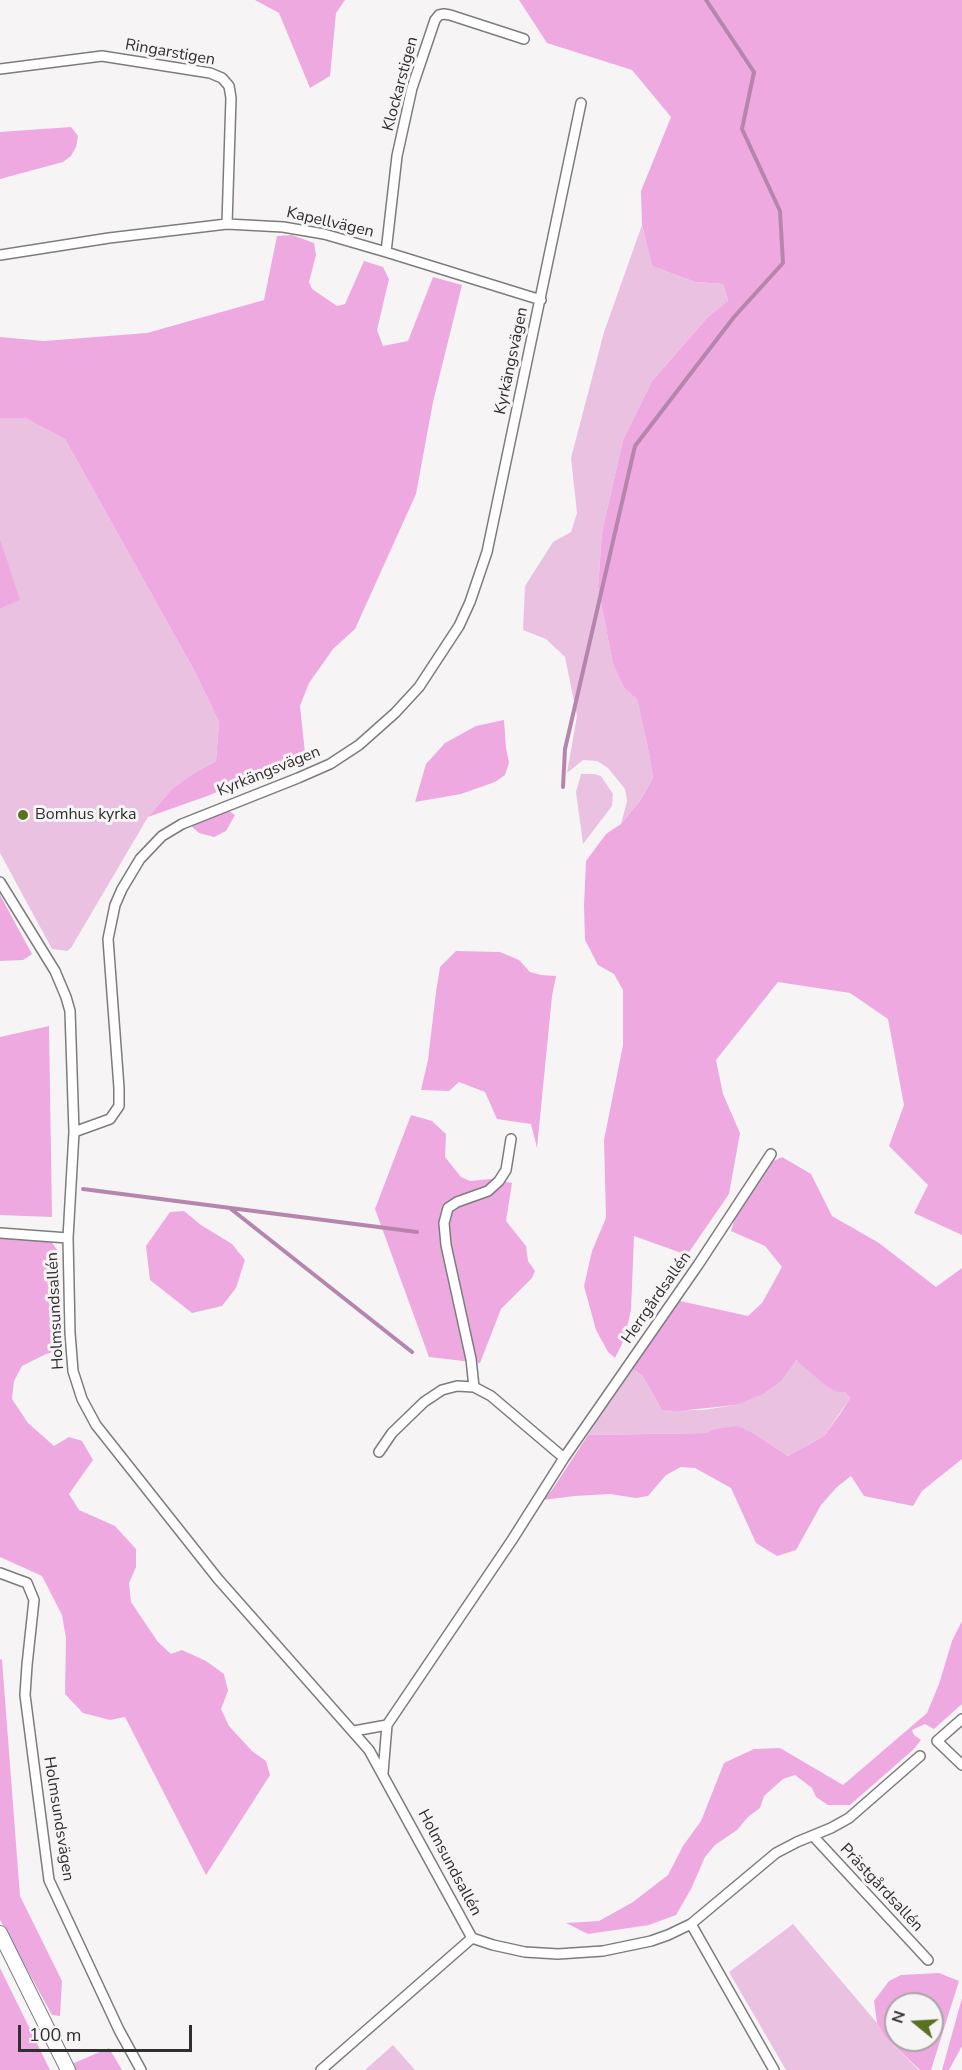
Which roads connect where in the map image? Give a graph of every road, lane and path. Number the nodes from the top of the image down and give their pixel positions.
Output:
1 (524, 39) dead end
2 (0, 69) edge
3 (581, 103) dead end
4 (227, 224) junction
5 (386, 252) junction
6 (0, 255) edge
7 (541, 300) junction
8 (0, 882) edge
9 (74, 1132) junction
10 (511, 1139) dead end
11 (771, 1154) dead end
12 (0, 1233) edge
13 (68, 1238) junction
14 (474, 1387) junction
15 (379, 1452) dead end
16 (564, 1458) junction
17 (0, 1573) edge
18 (962, 1719) edge
19 (387, 1725) junction
20 (354, 1731) junction
21 (920, 1756) dead end
22 (962, 1765) edge
23 (383, 1773) junction
24 (813, 1836) junction
25 (691, 1924) junction
26 (0, 1933) edge
27 (472, 1938) junction
28 (928, 1960) dead end
29 (68, 2070) edge
30 (141, 2070) edge
31 (321, 2070) edge
32 (774, 2070) edge

1 - 5 street, Klockarstigen
2 - 4 street, Ringarstigen
3 - 7 street, Kyrkängsvägen
4 - 5 street, Kapellvägen
4 - 6 street, Kapellvägen
5 - 7 street, Kapellvägen
7 - 9 street, Kyrkängsvägen
8 - 9 street, Holmsundsallén
9 - 13 street, Holmsundsallén
10 - 14 street
11 - 16 street, Herrgårdsallén
12 - 13 street
13 - 20 street, Holmsundsallén
14 - 15 street
14 - 16 street
16 - 19 street, Herrgårdsallén
17 - 30 street, Holmsundsvägen
18 - 22 street
19 - 20 street
19 - 23 street
20 - 23 street, Holmsundsallén
21 - 24 street, Prästgårdsallén
23 - 27 street, Holmsundsallén
24 - 25 street, Prästgårdsallén
24 - 28 street, Prästgårdsallén
25 - 27 street, Holmsundsallén
25 - 32 street
26 - 29 street
27 - 31 street

